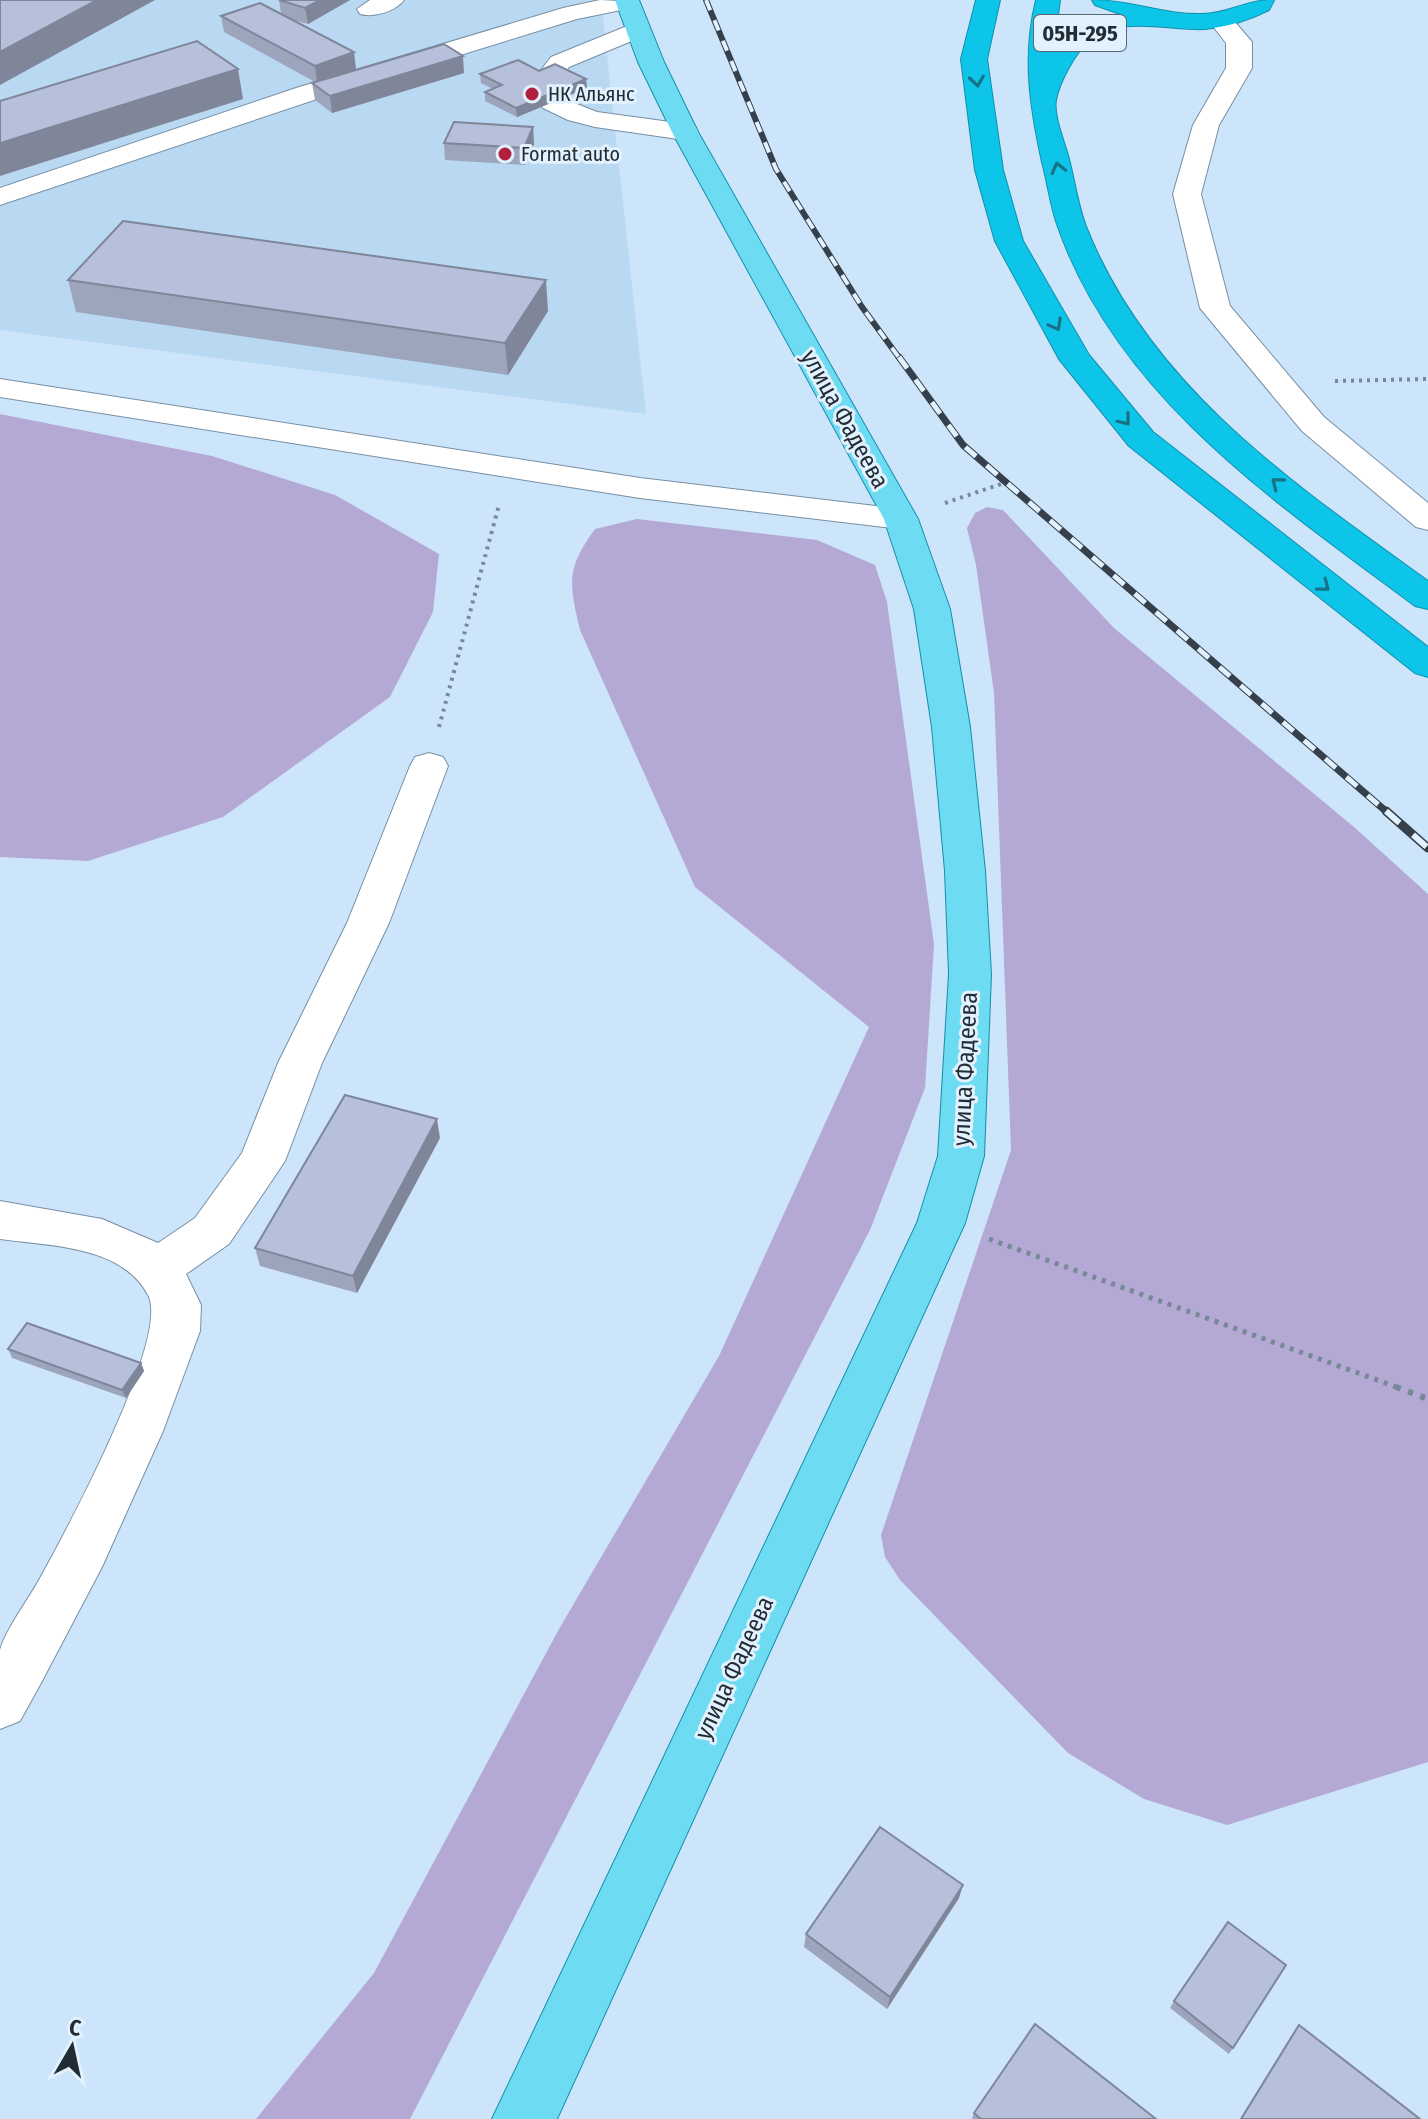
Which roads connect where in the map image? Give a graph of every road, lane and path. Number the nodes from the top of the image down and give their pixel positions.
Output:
1 (1048, 0) edge
2 (1104, 0) edge
3 (1262, 0) edge
4 (985, 2) edge
5 (630, 11) edge
6 (1159, 17) junction
7 (1220, 20) junction
8 (551, 74) edge
9 (552, 102) edge
10 (1042, 104) junction
11 (685, 132) junction
12 (0, 197) edge
13 (1428, 379) edge
14 (1282, 383) junction
15 (0, 388) edge
16 (509, 466) junction
17 (1004, 483) dead end
18 (901, 519) junction
19 (1428, 520) edge
20 (1428, 598) edge
21 (1428, 665) edge
22 (429, 766) joint
23 (0, 1220) edge
24 (941, 1223) junction
25 (157, 1269) junction
26 (1428, 1399) edge
27 (0, 1702) edge
28 (524, 2119) edge

1 - 10 highway
2 - 6 highway, 05Н-295
3 - 7 highway, 05Н-295
4 -> 21 highway
5 - 8 street
5 - 11 main road, улица Фадеева
5 - 12 street
6 - 7 highway, 05Н-295
6 - 10 highway, 05Н-295
7 - 14 street
9 - 11 street
20 -> 10 highway
11 - 18 main road, улица Фадеева
13 - 14 path
14 - 19 street
15 - 16 street
16 - 18 street
16 - 22 path
17 - 18 path
18 - 24 main road, улица Фадеева
22 - 25 street
23 - 25 street
24 - 26 path
24 - 28 main road, улица Фадеева
25 - 27 street

